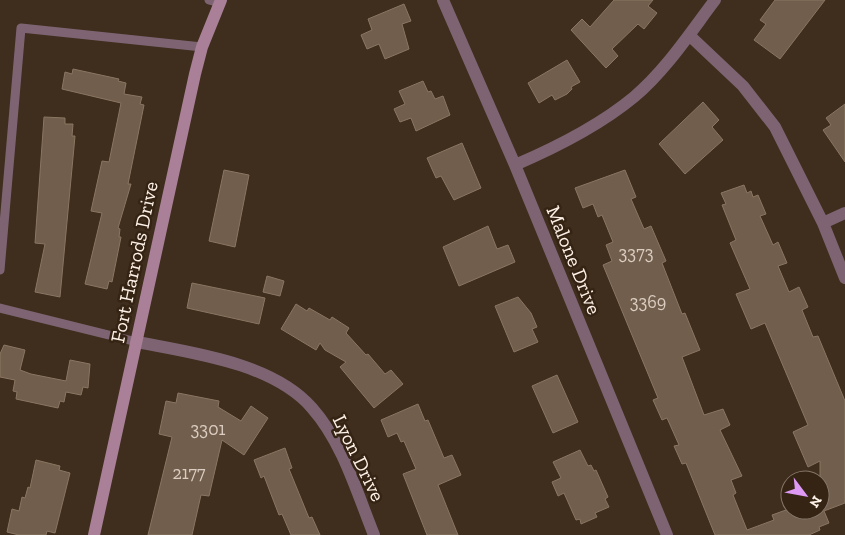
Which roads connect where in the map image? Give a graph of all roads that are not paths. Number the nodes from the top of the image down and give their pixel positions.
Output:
1 (443, 0) edge
2 (715, 0) edge
3 (217, 1) edge
4 (689, 35) junction
5 (202, 47) junction
6 (515, 164) junction
7 (845, 213) edge
8 (823, 223) junction
9 (0, 270) edge
10 (845, 278) edge
11 (0, 308) edge
12 (136, 342) junction
13 (94, 535) edge
14 (374, 535) edge
15 (667, 535) edge

1 - 6 street, Malone Drive
2 - 4 street
3 - 5 street, Fort Harrods Drive
4 - 6 street
4 - 8 street
5 - 9 lane
5 - 12 street, Fort Harrods Drive
6 - 15 street, Malone Drive
7 - 8 street
8 - 10 street
11 - 12 lane
12 - 13 street, Fort Harrods Drive
12 - 14 street, Lyon Drive

